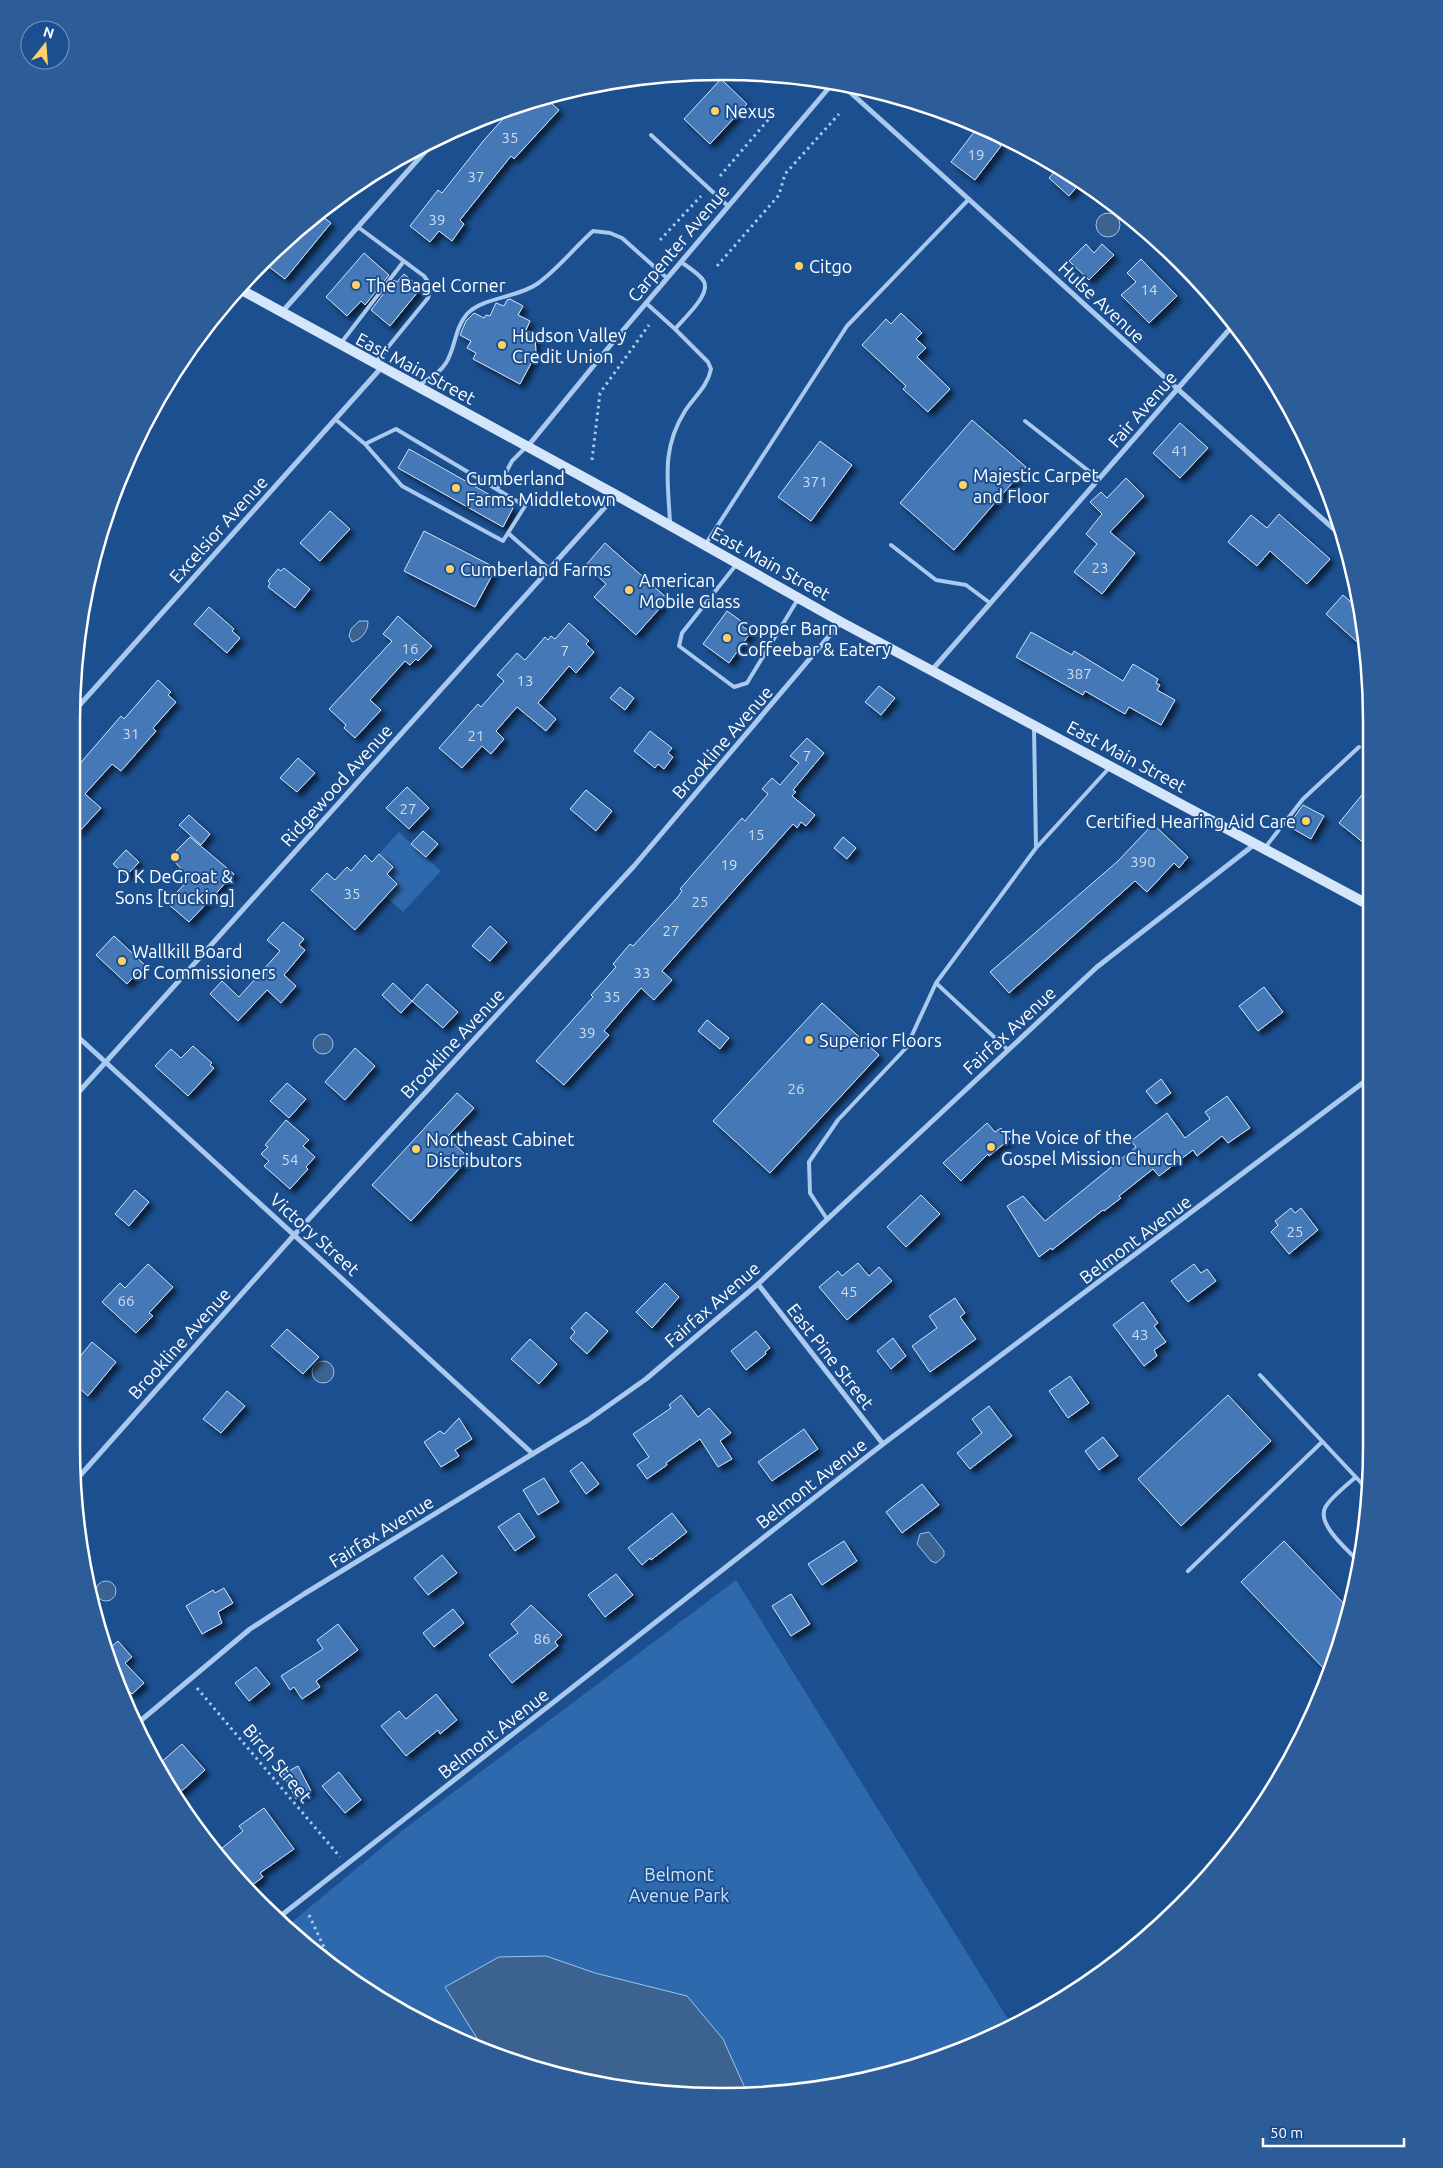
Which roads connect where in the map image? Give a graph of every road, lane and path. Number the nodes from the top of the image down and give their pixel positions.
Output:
1 (829, 89) edge
2 (851, 93) edge
3 (774, 113) dead end
4 (839, 114) dead end
5 (651, 135) dead end
6 (423, 154) edge
7 (720, 176) dead end
8 (701, 196) dead end
9 (969, 199) junction
10 (728, 206) junction
11 (358, 227) junction
12 (660, 240) dead end
13 (404, 261) junction
14 (681, 262) junction
15 (717, 266) dead end
16 (667, 278) junction
17 (245, 292) edge
18 (646, 303) junction
19 (282, 312) junction
20 (649, 325) dead end
21 (675, 328) junction
22 (1229, 330) edge
23 (340, 345) junction
24 (377, 366) junction
25 (416, 387) junction
26 (1177, 390) junction
27 (335, 419) junction
28 (1025, 421) dead end
29 (365, 444) junction
30 (527, 446) junction
31 (592, 460) dead end
32 (1099, 479) junction
33 (496, 489) junction
34 (616, 495) junction
35 (670, 525) junction
36 (1333, 528) edge
37 (508, 532) junction
38 (705, 545) junction
39 (891, 545) dead end
40 (738, 563) junction
41 (549, 569) junction
42 (798, 597) junction
43 (990, 603) junction
44 (841, 622) junction
45 (932, 670) junction
46 (80, 704) edge
47 (1034, 725) junction
48 (1359, 747) dead end
49 (1111, 765) junction
50 (1260, 846) junction
51 (1036, 848) junction
52 (1363, 902) edge
53 (936, 983) junction
54 (80, 1039) edge
55 (1007, 1049) junction
56 (105, 1062) junction
57 (1363, 1083) edge
58 (80, 1091) edge
59 (827, 1219) junction
60 (295, 1234) junction
61 (758, 1284) junction
62 (1260, 1375) dead end
63 (1322, 1442) junction
64 (883, 1444) junction
65 (533, 1454) junction
66 (81, 1475) edge
67 (1356, 1477) junction
68 (1362, 1484) edge
69 (1354, 1556) edge
70 (1188, 1571) dead end
71 (189, 1679) junction
72 (141, 1719) edge
73 (347, 1865) junction
74 (283, 1914) edge
75 (309, 1914) dead end
76 (326, 1951) edge

1 - 10 street, Carpenter Avenue
2 - 9 street, Hulse Avenue
3 - 7 path
4 - 15 path
5 - 10 lane
6 - 11 street
8 - 12 path
9 - 26 street, Hulse Avenue
9 - 38 lane
10 - 14 street, Carpenter Avenue
11 - 13 lane
11 - 19 street
13 - 23 lane
13 - 24 lane
14 - 16 street, Carpenter Avenue
14 - 21 lane
16 - 18 street, Carpenter Avenue
16 - 25 lane
17 - 19 main road, East Main Street
18 - 21 lane
18 - 30 street, Carpenter Avenue
19 - 23 main road, East Main Street
20 - 31 path
21 - 35 lane
22 - 26 street, Fair Avenue
23 - 24 main road, East Main Street
24 - 25 main road, East Main Street
24 - 27 street, Excelsior Avenue
25 - 30 main road, East Main Street
26 - 32 street, Fair Avenue
26 - 36 street, Hulse Avenue
27 - 29 lane
27 - 46 street, Excelsior Avenue
28 - 32 lane
29 - 33 lane
29 - 37 lane
30 - 33 lane
30 - 34 main road, East Main Street
32 - 43 street, Fair Avenue
33 - 37 lane
34 - 35 main road, East Main Street
34 - 41 street, Ridgewood Avenue
35 - 38 main road, East Main Street
37 - 41 lane
38 - 40 main road, East Main Street
39 - 43 lane
40 - 42 main road, East Main Street
40 - 42 lane
41 - 56 street, Ridgewood Avenue
42 - 44 main road, East Main Street
43 - 45 street, Fair Avenue
44 - 45 main road, East Main Street
44 - 60 street, Brookline Avenue
45 - 47 main road, East Main Street
47 - 49 main road, East Main Street
47 - 51 lane
48 - 50 lane
49 - 50 main road, East Main Street
49 - 51 lane
50 - 52 main road, East Main Street
50 - 55 street, Fairfax Avenue
51 - 53 lane
53 - 55 lane
53 - 59 lane
54 - 56 street, Victory Street
55 - 59 street, Fairfax Avenue
56 - 58 street, Ridgewood Avenue
56 - 60 street, Victory Street
57 - 64 street, Belmont Avenue
59 - 61 street, Fairfax Avenue
60 - 65 street, Victory Street
60 - 66 street, Brookline Avenue
61 - 64 street, East Pine Street
61 - 65 street, Fairfax Avenue
62 - 63 lane
63 - 67 lane
63 - 70 lane
64 - 73 street, Belmont Avenue
65 - 71 street, Fairfax Avenue
67 - 68 lane
67 - 69 lane
71 - 72 street, Fairfax Avenue
71 - 73 path, Birch Street
73 - 74 street, Belmont Avenue
75 - 76 path

